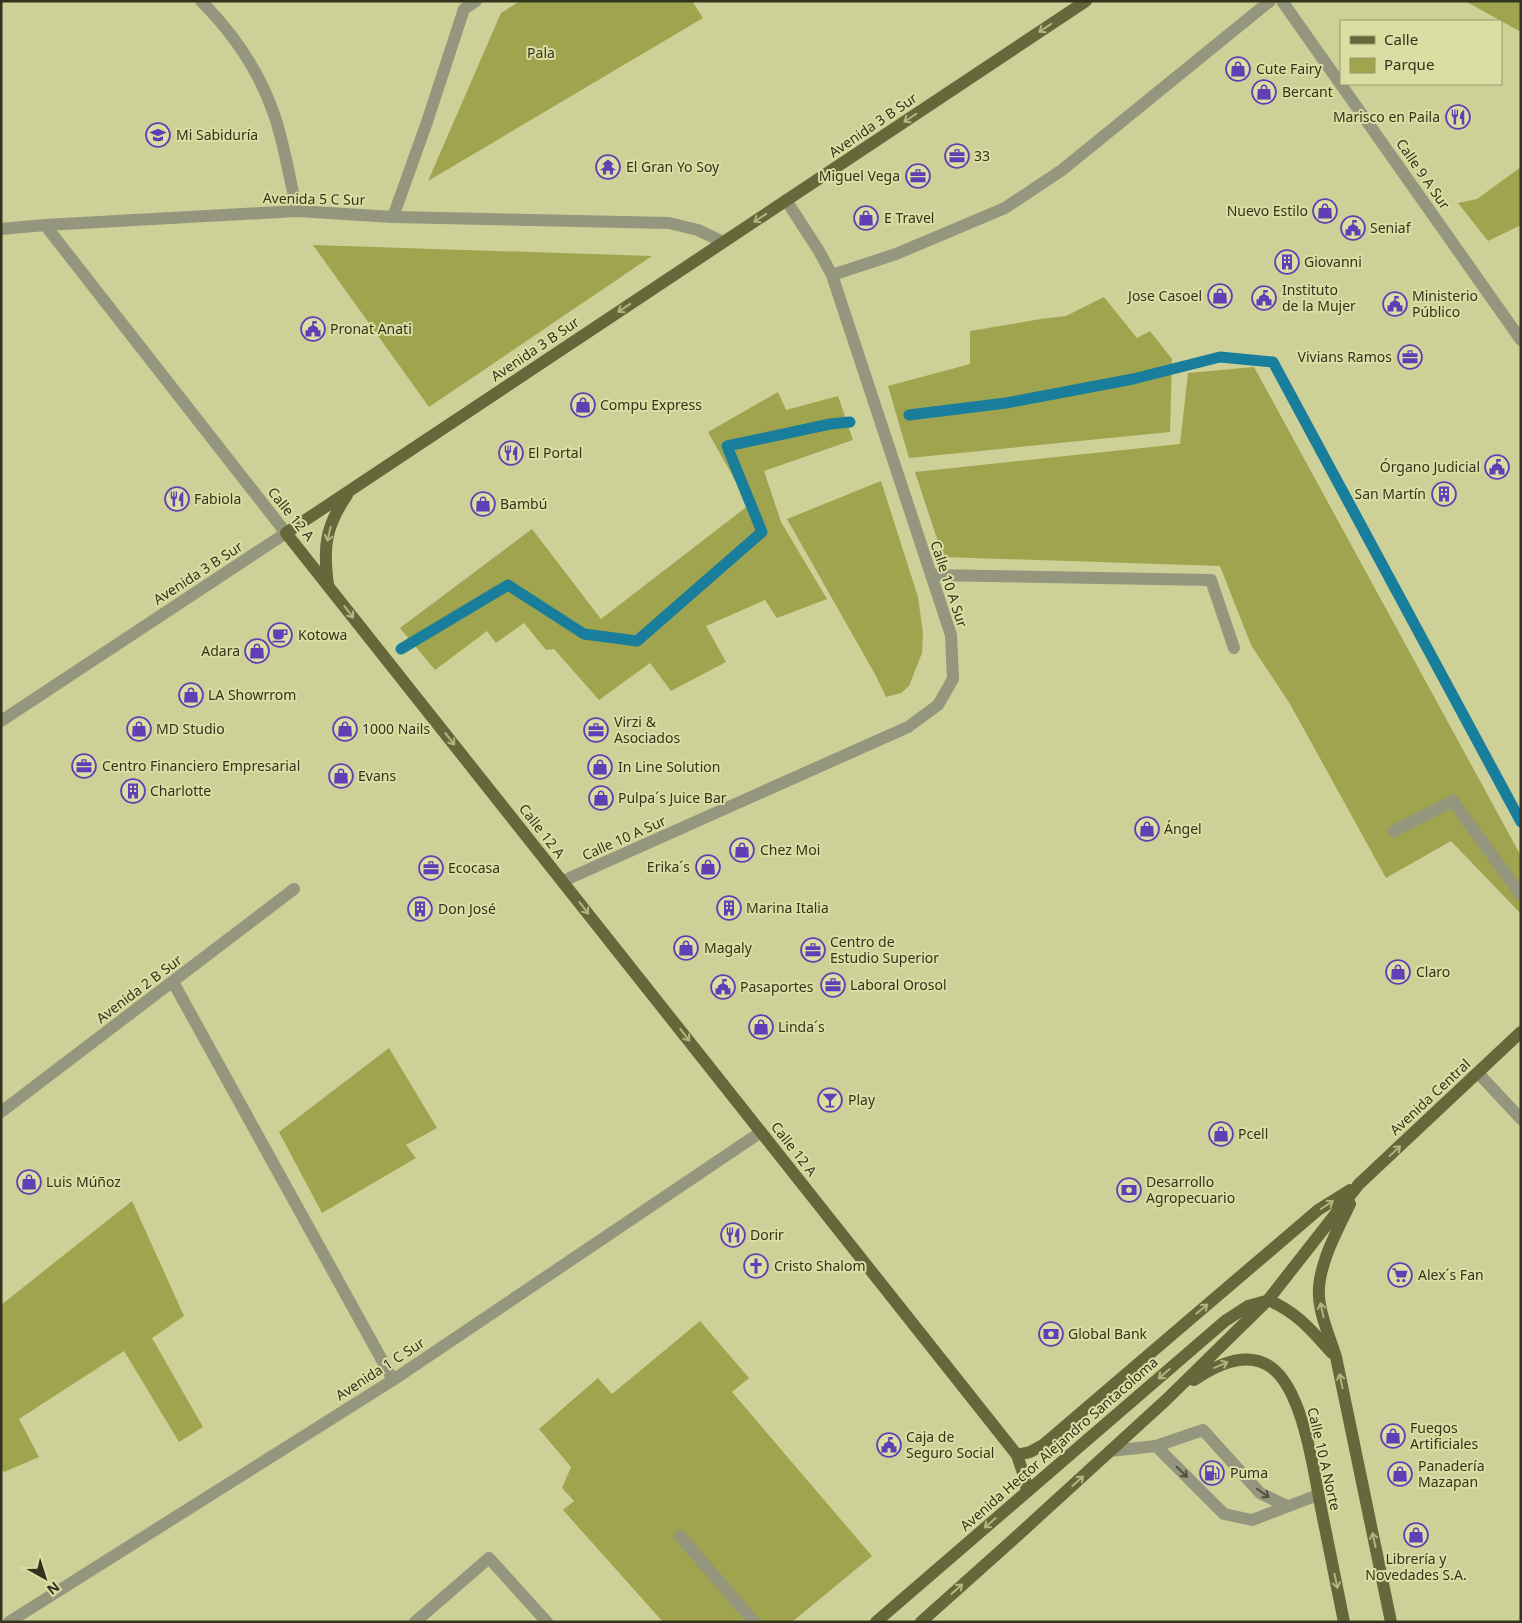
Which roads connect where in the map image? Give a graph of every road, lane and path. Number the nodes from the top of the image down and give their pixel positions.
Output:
1 (201, 1) edge
2 (476, 1) edge
3 (1086, 1) edge
4 (1270, 1) edge
5 (1282, 1) edge
6 (460, 5) edge
7 (1340, 83) edge
8 (1341, 85) edge
9 (786, 200) junction
10 (298, 211) junction
11 (393, 217) junction
12 (45, 225) junction
13 (1, 229) edge
14 (723, 242) junction
15 (832, 275) junction
16 (1521, 340) edge
17 (349, 491) junction
18 (286, 533) junction
19 (931, 575) junction
20 (328, 585) junction
21 (1234, 648) dead end
22 (1, 721) edge
23 (1394, 831) dead end
24 (563, 881) junction
25 (294, 889) dead end
26 (1521, 895) edge
27 (172, 982) junction
28 (1521, 1032) edge
29 (1478, 1072) junction
30 (1, 1112) edge
31 (1521, 1119) edge
32 (761, 1132) junction
33 (1359, 1184) junction
34 (1268, 1300) junction
35 (1336, 1357) junction
36 (393, 1380) junction
37 (1166, 1400) junction
38 (1156, 1446) junction
39 (1110, 1451) junction
40 (1017, 1455) junction
41 (1026, 1492) junction
42 (1318, 1495) junction
43 (1287, 1506) junction
44 (680, 1536) dead end
45 (9, 1622) edge
46 (415, 1622) edge
47 (547, 1622) edge
48 (754, 1622) edge
49 (876, 1622) edge
50 (920, 1622) edge
51 (1344, 1622) edge
52 (1391, 1622) edge

1 - 10 street
2 - 6 street
3 -> 9 main road, Avenida 3 B Sur
4 - 15 street
5 - 7 street, Calle 9 A Sur
6 - 11 street
8 - 16 street, Calle 9 A Sur
9 -> 14 main road, Avenida 3 B Sur
9 - 15 street, Calle 10 A Sur
10 - 11 street, Avenida 5 C Sur
10 - 12 street, Avenida 5 C Sur
11 - 14 street, Avenida 5 C Sur
12 - 13 street, Avenida 5 C Sur
12 - 18 street, Calle 12 A
14 -> 17 main road, Avenida 3 B Sur
15 - 19 street, Calle 10 A Sur
17 - 18 main road, Avenida 3 B Sur
17 -> 20 main road
18 - 20 main road, Calle 12 A
18 - 22 street, Avenida 3 B Sur
19 - 21 street
19 - 24 street, Calle 10 A Sur
20 -> 24 main road, Calle 12 A
23 - 26 street
24 -> 32 main road, Calle 12 A
25 - 27 street, Avenida 2 B Sur
27 - 30 street, Avenida 2 B Sur
27 - 36 street
28 - 29 main road, Avenida Central
29 - 31 street
33 -> 29 main road, Avenida Central
32 - 36 street, Avenida 1 C Sur
32 - 40 main road, Calle 12 A
33 - 34 main road
35 -> 33 main road
40 -> 33 main road
34 - 35 main road
34 - 37 main road
34 -> 41 main road, Avenida Hector Alejandro Santacoloma
52 -> 35 main road
36 - 45 street, Avenida 1 C Sur
37 - 39 main road
37 -> 42 main road, Calle 10 A Norte
38 - 39 street
38 -> 43 street
38 -> 43 street
50 -> 39 main road
40 - 41 main road, Calle 12 A
41 -> 49 main road, Avenida Hector Alejandro Santacoloma
42 - 43 street
42 -> 51 main road, Calle 10 A Norte
44 - 48 street
46 - 47 street

